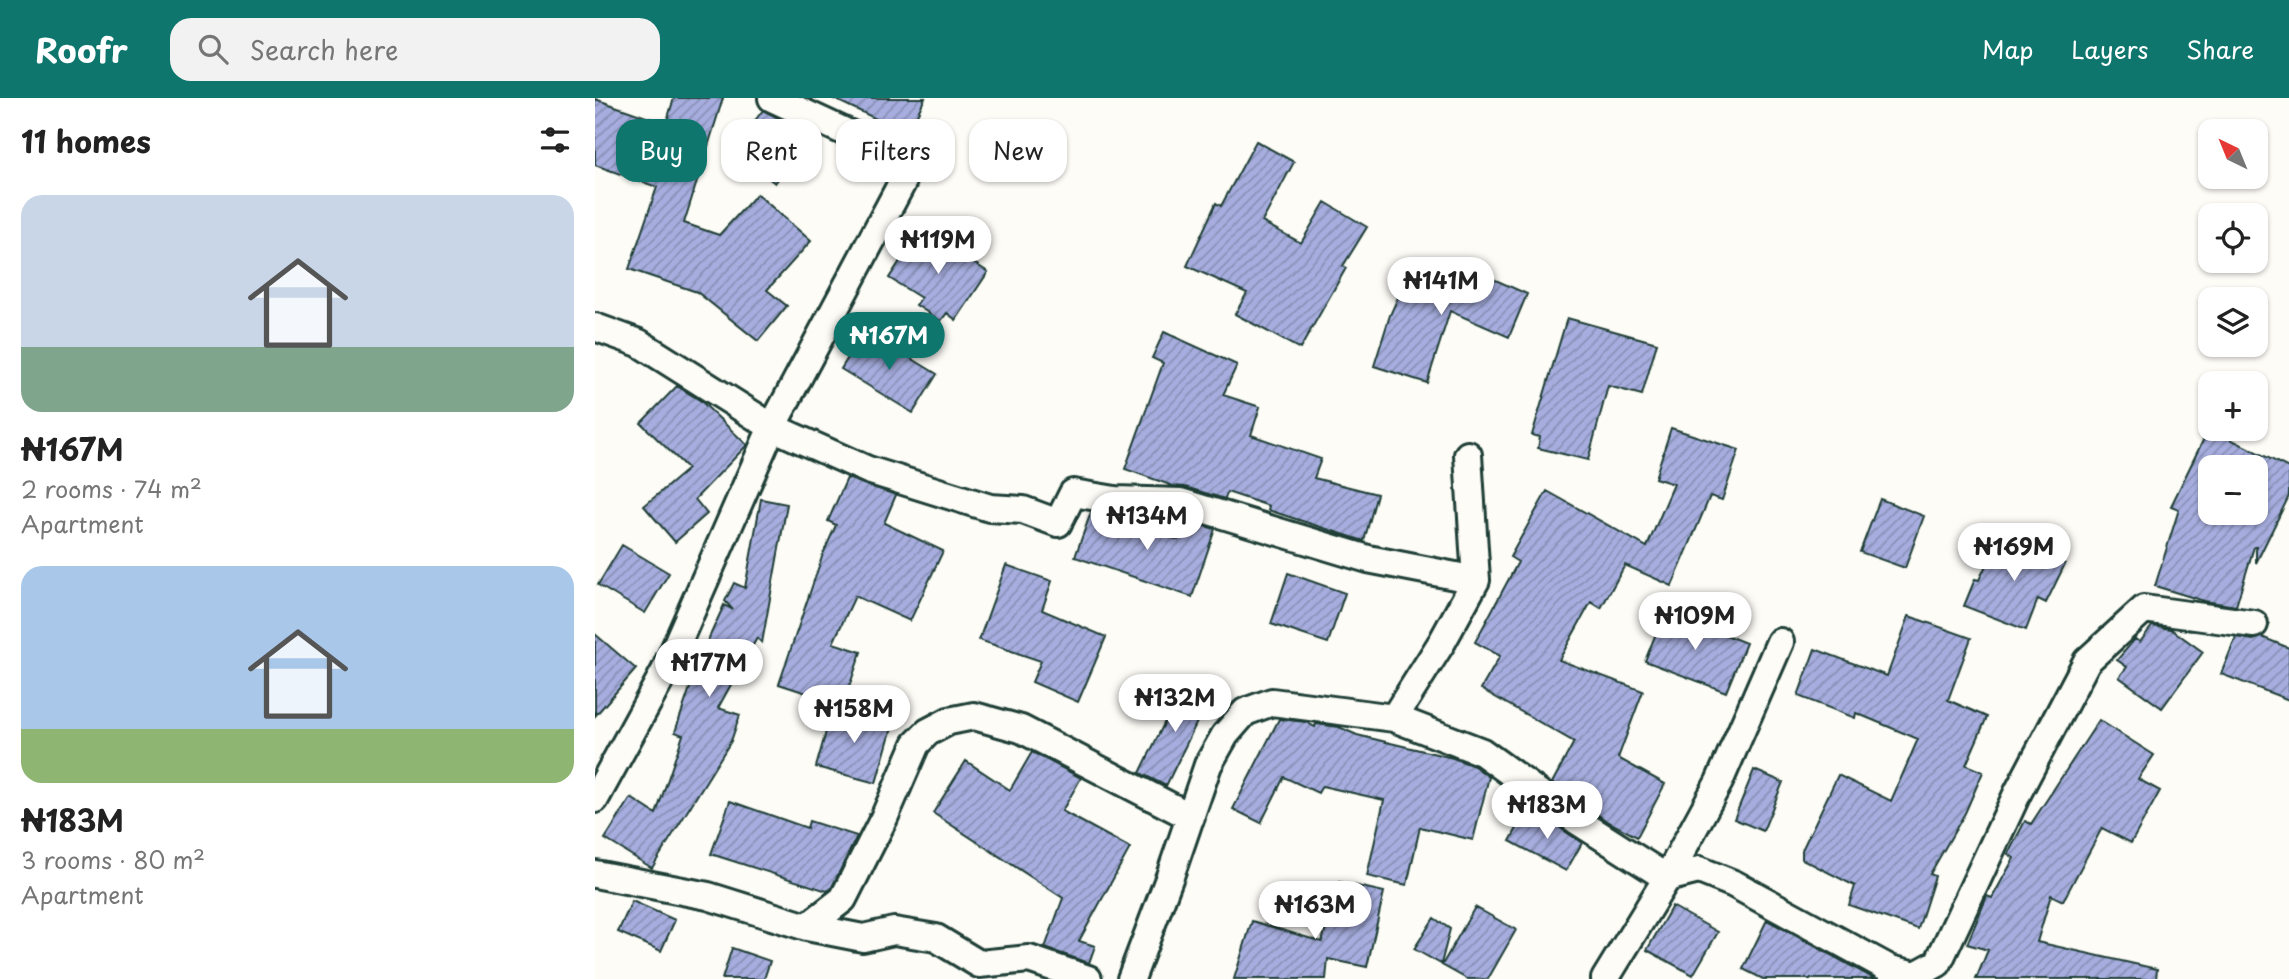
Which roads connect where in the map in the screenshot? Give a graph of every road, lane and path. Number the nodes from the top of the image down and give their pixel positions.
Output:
1 (772, 98) edge
2 (595, 327) edge
3 (772, 427) junction
4 (1468, 455) dead end
5 (1476, 580) junction
6 (2253, 624) dead end
7 (1780, 642) dead end
8 (1394, 718) junction
9 (595, 799) edge
10 (1191, 817) junction
11 (595, 874) edge
12 (1667, 878) junction
13 (807, 927) junction
14 (1088, 979) edge
15 (1131, 979) edge
16 (1605, 979) edge

1 - 3 street
2 - 3 street
3 - 5 street
3 - 9 street
4 - 5 street
5 - 8 street
6 - 12 street
7 - 12 street
8 - 10 street
8 - 12 street
10 - 13 street
10 - 15 street
11 - 13 street
12 - 16 street
13 - 14 street

